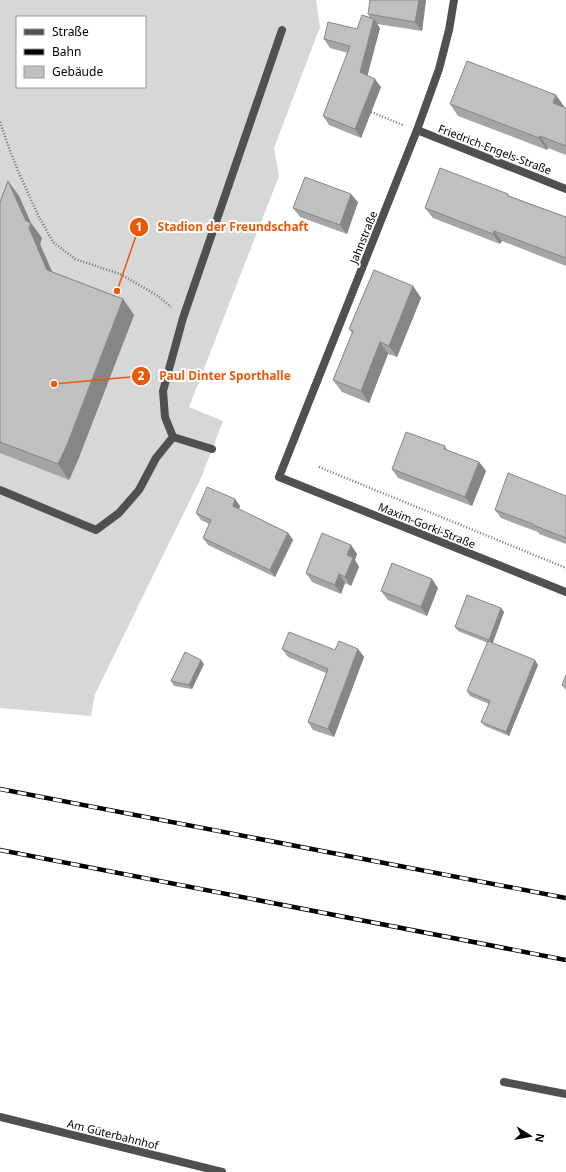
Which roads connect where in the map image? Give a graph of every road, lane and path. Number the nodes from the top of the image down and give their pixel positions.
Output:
1 (454, 0) edge
2 (282, 30) dead end
3 (371, 112) dead end
4 (0, 122) edge
5 (417, 130) junction
6 (566, 188) edge
7 (183, 318) junction
8 (173, 437) junction
9 (212, 449) dead end
10 (318, 467) dead end
11 (279, 477) joint
12 (0, 490) edge
13 (566, 568) edge
14 (566, 592) edge
15 (504, 1082) dead end
16 (566, 1094) edge
17 (0, 1117) edge
18 (222, 1172) edge

1 - 5 street, Jahnstraße
2 - 7 street
3 - 5 path
4 - 7 path
5 - 6 street, Friedrich-Engels-Straße
5 - 11 street, Jahnstraße
7 - 8 street
8 - 9 street
8 - 12 street
10 - 13 path
11 - 14 street, Maxim-Gorki-Straße
15 - 16 street
17 - 18 street, Am Güterbahnhof

